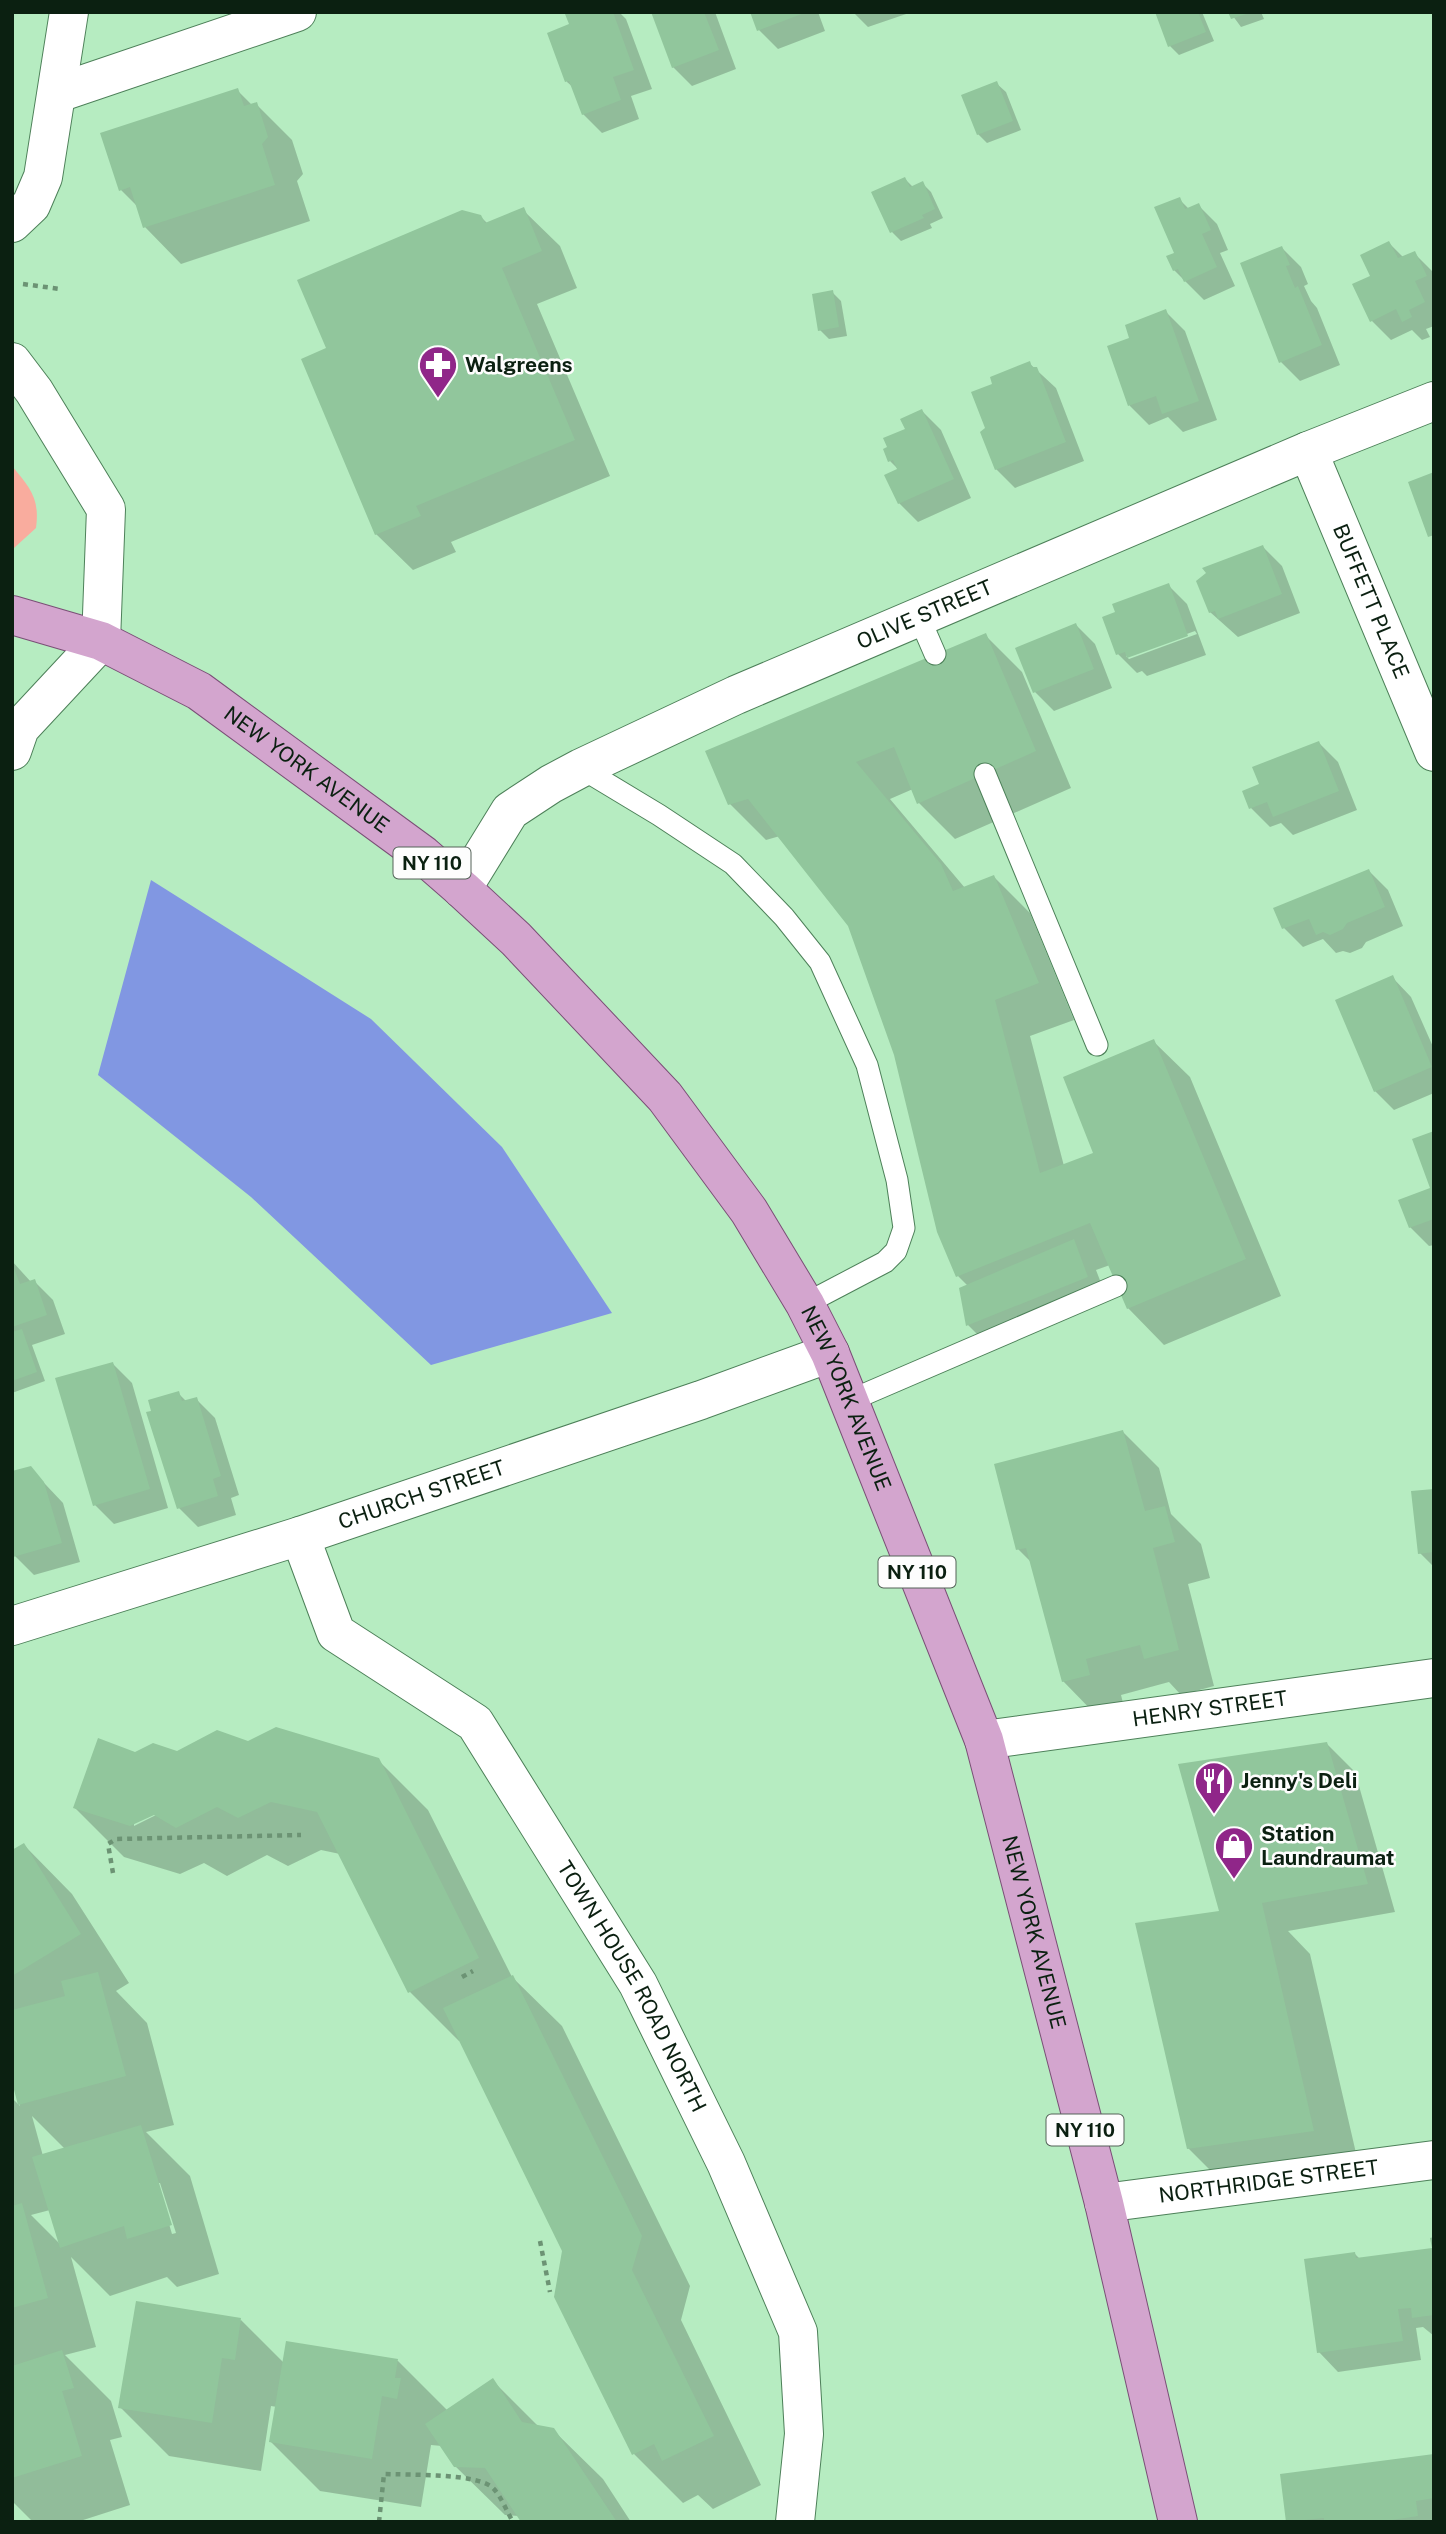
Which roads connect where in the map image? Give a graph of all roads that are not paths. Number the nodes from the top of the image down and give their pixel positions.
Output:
1 (297, 12) edge
2 (68, 16) edge
3 (58, 93) junction
4 (12, 223) edge
5 (12, 362) edge
6 (1434, 401) edge
7 (1308, 451) junction
8 (12, 615) edge
9 (919, 617) junction
10 (101, 641) junction
11 (935, 654) dead end
12 (12, 751) edge
13 (1434, 752) edge
14 (581, 768) junction
15 (985, 774) dead end
16 (462, 888) junction
17 (1097, 1045) dead end
18 (1116, 1286) dead end
19 (805, 1304) junction
20 (830, 1353) junction
21 (849, 1401) junction
22 (300, 1536) junction
23 (12, 1626) edge
24 (1434, 1678) edge
25 (984, 1740) junction
26 (1434, 2161) edge
27 (1104, 2203) junction
28 (795, 2522) edge
29 (1178, 2522) edge

1 - 3 street
2 - 3 street
3 - 4 street
5 - 10 street
6 - 7 street, OLIVE STREET
7 - 9 street, OLIVE STREET
7 - 13 street, BUFFETT PLACE
8 - 10 main road, NEW YORK AVENUE / NY 110
9 - 11 lane
9 - 14 street, OLIVE STREET
10 - 12 street
10 - 16 main road, NEW YORK AVENUE / NY 110
14 - 16 street, OLIVE STREET
14 - 19 lane
15 - 17 lane
16 - 19 main road, NEW YORK AVENUE / NY 110
18 - 21 lane
19 - 20 main road, NEW YORK AVENUE / NY 110
20 - 21 main road, NEW YORK AVENUE / NY 110
20 - 22 street, CHURCH STREET
21 - 25 main road, NEW YORK AVENUE / NY 110
22 - 23 street, CHURCH STREET
22 - 28 street, TOWN HOUSE ROAD NORTH
24 - 25 street, HENRY STREET
25 - 27 main road, NEW YORK AVENUE / NY 110
26 - 27 street, NORTHRIDGE STREET
27 - 29 main road, NEW YORK AVENUE / NY 110

